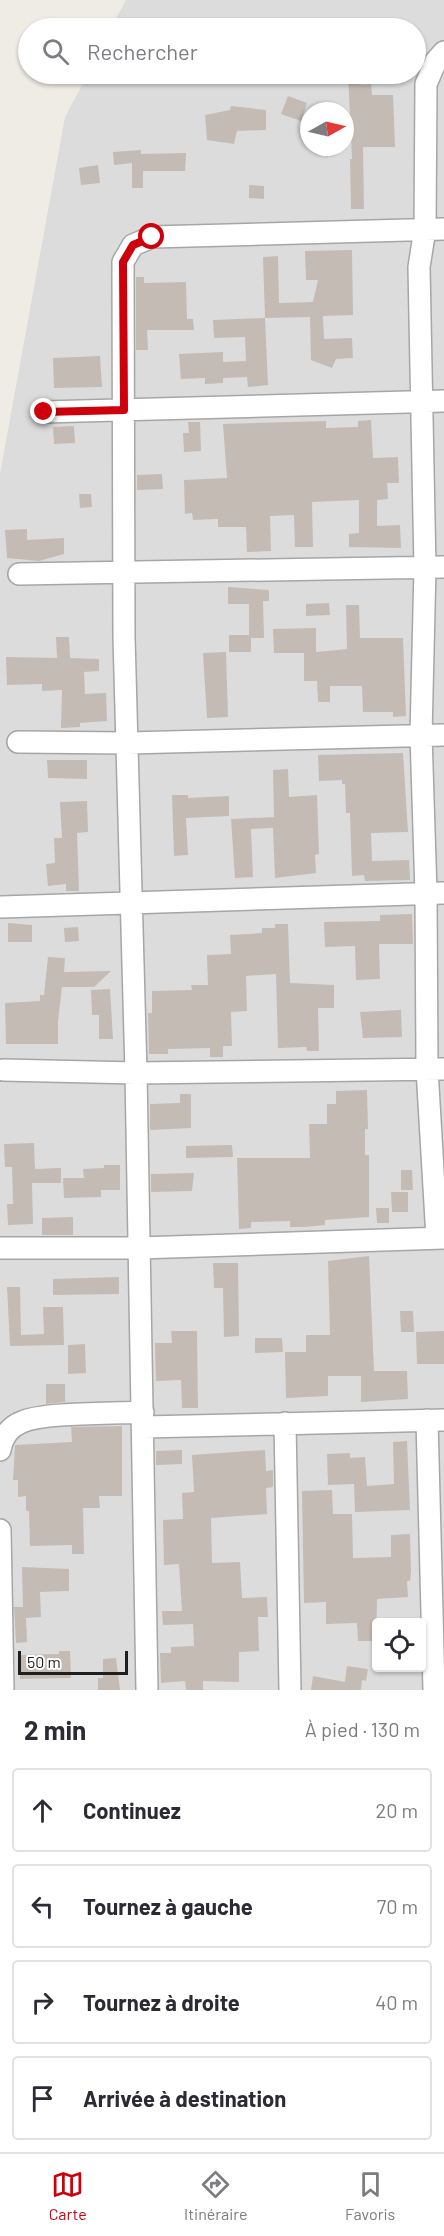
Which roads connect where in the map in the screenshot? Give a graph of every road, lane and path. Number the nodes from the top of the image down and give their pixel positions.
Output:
1 (444, 52) edge
2 (435, 229) edge
3 (444, 401) edge
4 (422, 402) junction
5 (124, 410) junction
6 (44, 412) dead end
7 (435, 567) edge
8 (125, 572) junction
9 (19, 574) dead end
10 (421, 735) junction
11 (444, 735) edge
12 (18, 742) dead end
13 (128, 743) junction
14 (435, 893) edge
15 (130, 904) junction
16 (1, 907) edge
17 (436, 1069) edge
18 (3, 1070) dead end
19 (136, 1073) junction
20 (441, 1238) edge
21 (0, 1248) edge
22 (139, 1248) junction
23 (143, 1420) junction
24 (435, 1420) edge
25 (285, 1423) junction
26 (0, 1450) edge
27 (0, 1530) edge
28 (438, 1660) edge
29 (3, 1690) edge
30 (147, 1690) edge
31 (290, 1690) edge
32 (434, 1690) edge

1 - 2 street
2 - 4 street
2 - 5 street
3 - 4 street
4 - 5 street
4 - 7 street
5 - 6 street
5 - 8 street
7 - 8 street
7 - 10 street
8 - 9 street
8 - 13 street
10 - 11 street
10 - 13 street
10 - 14 street
12 - 13 street
13 - 15 street
14 - 15 street
14 - 17 street
15 - 16 street
15 - 19 street
17 - 19 street
17 - 20 street
18 - 19 street
19 - 22 street
20 - 22 street
21 - 22 street
22 - 23 street
23 - 25 street
23 - 26 street
23 - 30 street
24 - 25 street
24 - 28 street
25 - 31 street
27 - 29 street
28 - 32 street

